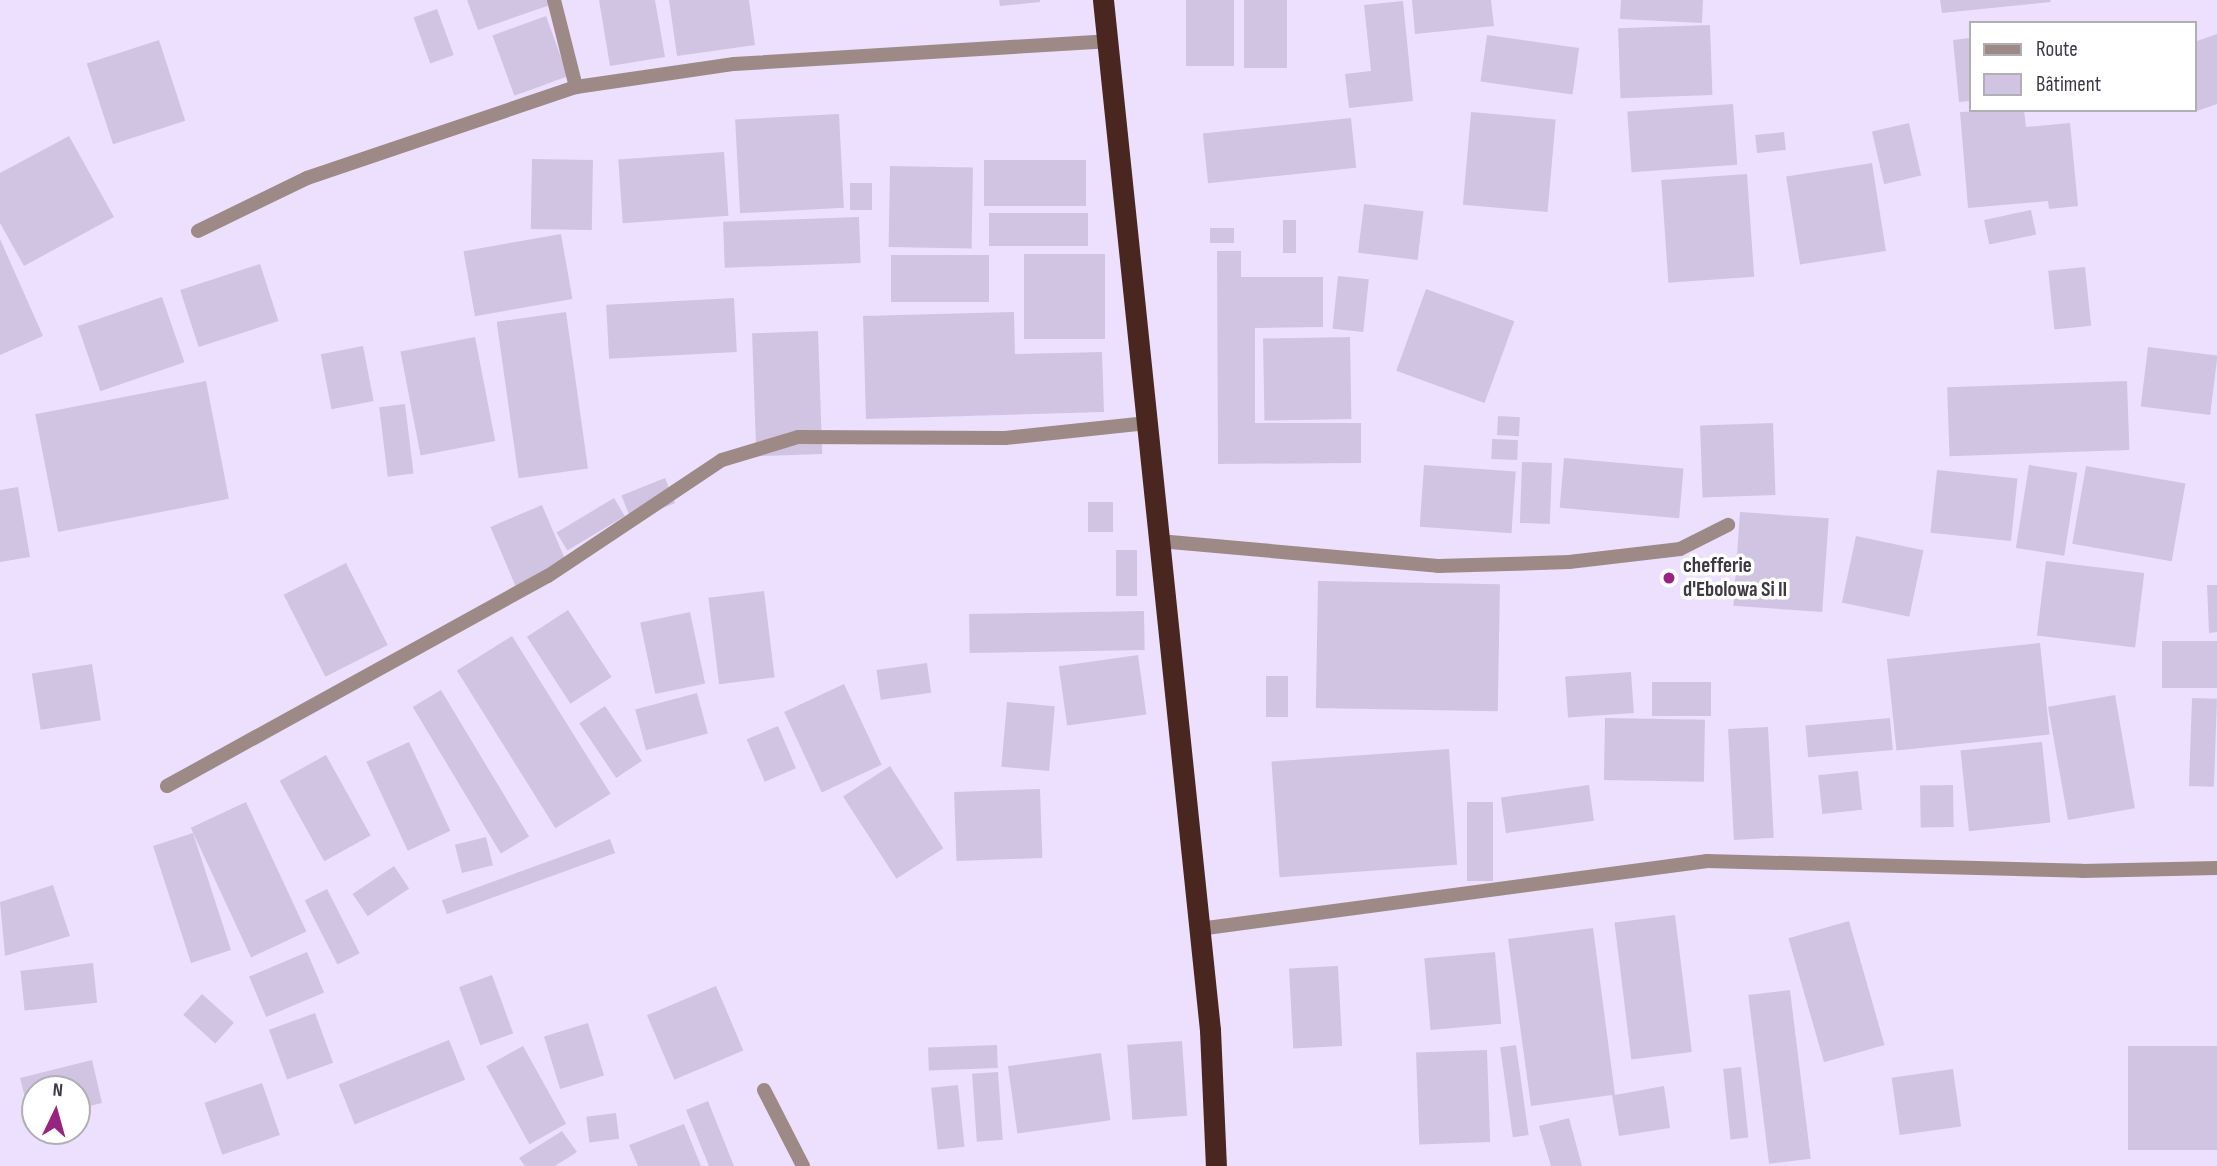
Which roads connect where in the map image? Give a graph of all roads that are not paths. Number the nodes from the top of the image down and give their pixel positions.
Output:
1 (554, 0) edge
2 (1103, 0) edge
3 (1107, 41) junction
4 (576, 87) junction
5 (198, 231) dead end
6 (1147, 423) junction
7 (1728, 524) dead end
8 (1159, 541) junction
9 (167, 786) dead end
10 (2217, 868) edge
11 (1199, 929) junction
12 (764, 1090) dead end
13 (803, 1166) edge
14 (1216, 1166) edge

1 - 4 street
2 - 3 highway
3 - 4 street
3 - 6 highway
4 - 5 street
6 - 8 highway
6 - 9 street
7 - 8 street
8 - 11 highway
10 - 11 street
11 - 14 highway
12 - 13 street

